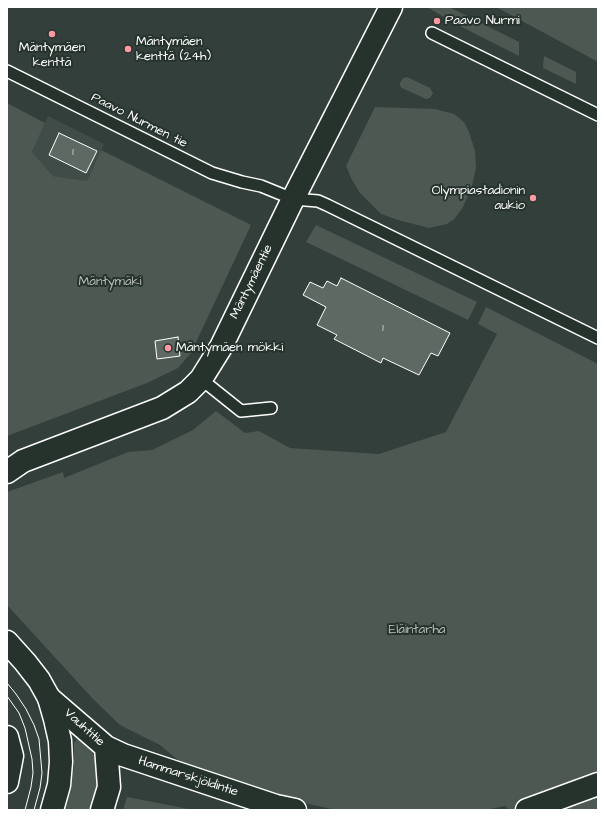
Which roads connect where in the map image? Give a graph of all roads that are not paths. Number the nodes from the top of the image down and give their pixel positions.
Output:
1 (391, 7) edge
2 (432, 33) dead end
3 (7, 71) edge
4 (598, 115) edge
5 (293, 199) junction
6 (598, 338) edge
7 (201, 379) junction
8 (271, 408) dead end
9 (12, 465) edge
10 (7, 642) edge
11 (49, 698) junction
12 (7, 737) edge
13 (106, 746) junction
14 (7, 782) edge
15 (598, 784) edge
16 (52, 810) edge
17 (102, 810) edge
18 (295, 810) edge
19 (527, 810) edge

1 - 5 street, Mäntymäentie
2 - 4 lane
3 - 5 lane, Paavo Nurmen tie
5 - 6 lane, Paavo Nurmen tie
5 - 7 street, Mäntymäentie
7 - 8 lane
7 - 9 street, Mäntymäentie
10 - 11 street
11 - 13 street, Vauhtitie
11 - 16 street
12 - 14 street
13 - 17 street, Vauhtitie
13 - 18 street, Hammarskjöldintie
15 - 19 street

